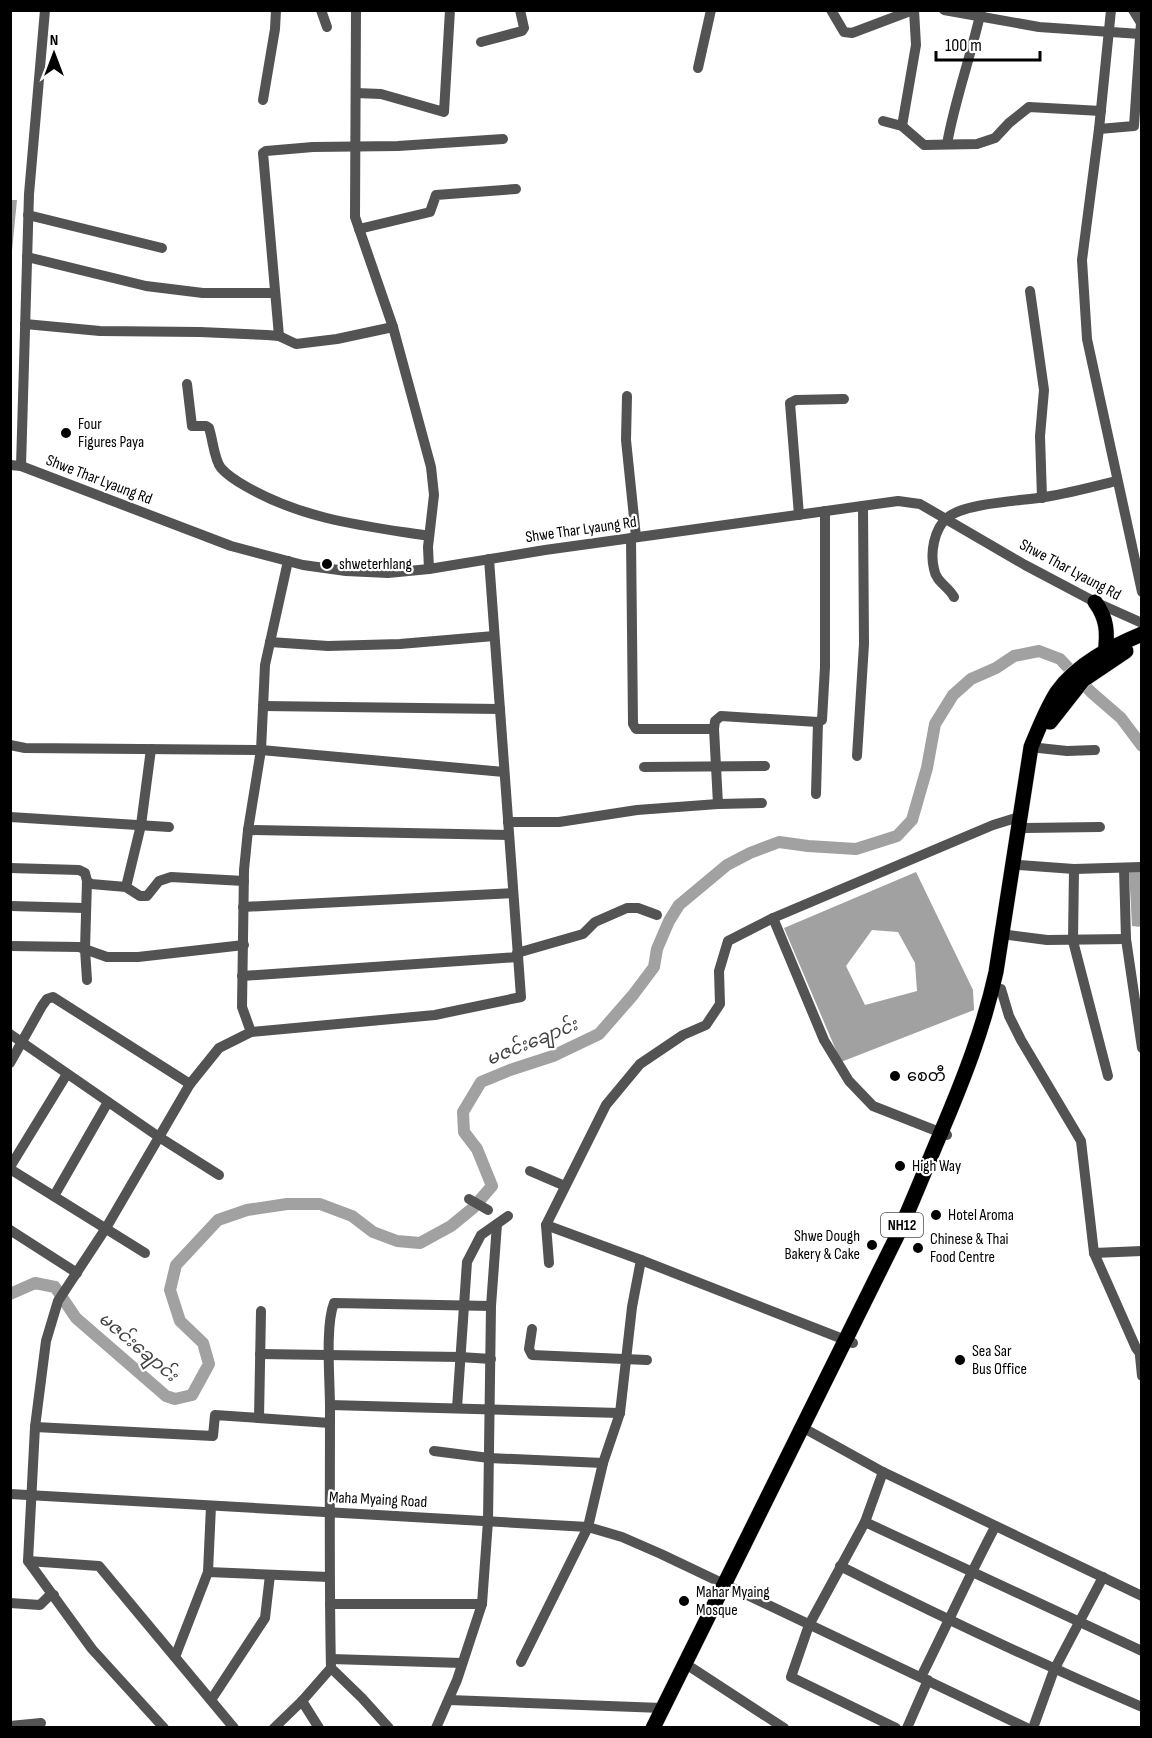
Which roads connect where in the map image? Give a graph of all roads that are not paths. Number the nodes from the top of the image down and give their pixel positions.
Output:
1 (45, 10) edge
2 (276, 10) edge
3 (321, 10) edge
4 (356, 10) edge
5 (450, 10) edge
6 (520, 10) edge
7 (711, 10) edge
8 (831, 10) edge
9 (914, 10) edge
10 (944, 10) edge
11 (1111, 10) edge
12 (1133, 10) edge
13 (980, 14) edge
14 (1140, 21) edge
15 (327, 27) dead end
16 (1109, 33) junction
17 (1140, 34) edge
18 (481, 42) dead end
19 (698, 68) dead end
20 (356, 93) junction
21 (263, 100) dead end
22 (1101, 111) junction
23 (883, 121) dead end
24 (902, 126) junction
25 (1099, 129) junction
26 (503, 139) dead end
27 (947, 144) junction
28 (355, 147) junction
29 (516, 189) dead end
30 (28, 215) junction
31 (359, 230) junction
32 (162, 248) dead end
33 (27, 257) junction
34 (1030, 291) dead end
35 (275, 293) junction
36 (25, 324) junction
37 (393, 327) junction
38 (279, 336) junction
39 (187, 384) dead end
40 (627, 396) dead end
41 (844, 399) dead end
42 (16, 466) edge
43 (1116, 481) junction
44 (1042, 498) junction
45 (863, 506) junction
46 (825, 511) junction
47 (799, 515) junction
48 (945, 519) junction
49 (429, 536) junction
50 (634, 537) junction
51 (489, 559) junction
52 (288, 561) junction
53 (429, 569) junction
54 (1142, 592) edge
55 (954, 597) dead end
56 (1095, 602) junction
57 (1142, 623) edge
58 (1142, 634) edge
59 (494, 636) junction
60 (270, 642) junction
61 (1142, 642) edge
62 (1104, 653) junction
63 (1079, 676) junction
64 (1062, 694) junction
65 (263, 706) junction
66 (500, 709) junction
67 (818, 722) junction
68 (714, 729) junction
69 (10, 745) edge
70 (1039, 748) junction
71 (151, 749) junction
72 (261, 750) junction
73 (1095, 750) dead end
74 (857, 756) dead end
75 (716, 766) junction
76 (765, 766) dead end
77 (645, 767) dead end
78 (504, 772) junction
79 (816, 794) dead end
80 (762, 803) dead end
81 (718, 804) junction
82 (10, 817) edge
83 (508, 822) junction
84 (1022, 822) junction
85 (141, 825) junction
86 (169, 827) dead end
87 (1100, 827) dead end
88 (248, 830) junction
89 (509, 835) junction
90 (1019, 865) junction
91 (1142, 867) edge
92 (10, 868) edge
93 (1074, 868) junction
94 (1124, 868) junction
95 (87, 880) junction
96 (244, 881) junction
97 (126, 887) junction
98 (513, 893) junction
99 (10, 906) edge
100 (243, 907) junction
101 (86, 908) junction
102 (657, 915) dead end
103 (773, 918) junction
104 (1004, 935) junction
105 (1126, 939) junction
106 (1073, 941) junction
107 (244, 945) junction
108 (10, 946) edge
109 (85, 949) junction
110 (517, 955) junction
111 (242, 976) junction
112 (87, 980) dead end
113 (1001, 989) junction
114 (251, 1032) junction
115 (10, 1034) edge
116 (23, 1043) junction
117 (1142, 1048) edge
118 (10, 1063) edge
119 (67, 1074) junction
120 (1108, 1076) dead end
121 (190, 1084) junction
122 (108, 1102) junction
123 (944, 1134) junction
124 (159, 1137) junction
125 (10, 1168) edge
126 (530, 1171) dead end
127 (219, 1175) dead end
128 (566, 1186) junction
129 (54, 1196) junction
130 (470, 1198) dead end
131 (488, 1210) dead end
132 (508, 1216) dead end
133 (498, 1224) junction
134 (546, 1225) junction
135 (106, 1228) junction
136 (10, 1230) edge
137 (1142, 1251) edge
138 (145, 1253) dead end
139 (1094, 1254) junction
140 (641, 1260) junction
141 (549, 1263) dead end
142 (76, 1274) junction
143 (464, 1305) junction
144 (491, 1306) junction
145 (261, 1311) dead end
146 (532, 1329) dead end
147 (849, 1342) junction
148 (260, 1354) junction
149 (330, 1354) junction
150 (1141, 1356) edge
151 (460, 1357) junction
152 (491, 1359) junction
153 (626, 1360) junction
154 (647, 1360) dead end
155 (1142, 1376) edge
156 (330, 1405) junction
157 (457, 1408) junction
158 (489, 1409) junction
159 (620, 1413) junction
160 (259, 1418) junction
161 (330, 1423) junction
162 (35, 1427) junction
163 (809, 1431) junction
164 (434, 1451) dead end
165 (489, 1458) junction
166 (603, 1463) junction
167 (883, 1472) junction
168 (10, 1494) edge
169 (32, 1495) junction
170 (211, 1506) junction
171 (329, 1513) junction
172 (488, 1521) junction
173 (865, 1522) junction
174 (588, 1527) junction
175 (995, 1527) junction
176 (28, 1561) junction
177 (840, 1566) junction
178 (208, 1572) junction
179 (971, 1572) junction
180 (270, 1575) junction
181 (329, 1577) junction
182 (1103, 1577) junction
183 (728, 1586) junction
184 (54, 1595) junction
185 (1142, 1596) edge
186 (10, 1603) edge
187 (330, 1604) junction
188 (482, 1604) junction
189 (949, 1621) junction
190 (1079, 1622) junction
191 (809, 1625) junction
192 (1142, 1651) edge
193 (175, 1657) junction
194 (521, 1662) dead end
195 (462, 1663) junction
196 (331, 1664) junction
197 (692, 1668) junction
198 (1054, 1670) junction
199 (924, 1679) junction
200 (449, 1700) junction
201 (212, 1701) junction
202 (302, 1701) junction
203 (1142, 1707) edge
204 (662, 1708) junction
205 (41, 1723) dead end
206 (10, 1726) edge
207 (164, 1728) edge
208 (234, 1728) edge
209 (274, 1728) edge
210 (319, 1728) edge
211 (389, 1728) edge
212 (436, 1728) edge
213 (653, 1728) edge
214 (663, 1728) edge
215 (784, 1728) edge
216 (896, 1728) edge
217 (907, 1728) edge
218 (1027, 1728) edge
219 (1033, 1728) edge

1 - 30 street
2 - 21 street
3 - 15 street
4 - 20 street
5 - 20 street
6 - 18 street
7 - 19 street
8 - 9 street
9 - 24 street
10 - 13 street
11 - 16 street
12 - 14 street
13 - 16 street
13 - 27 street
14 - 17 street
16 - 17 street
16 - 22 street
17 - 25 street
20 - 28 street
22 - 25 street
22 - 27 street
23 - 24 street
24 - 27 street
25 - 43 street
26 - 28 street
28 - 31 street
28 - 35 street
29 - 31 street
30 - 32 street
30 - 33 street
31 - 37 street
33 - 35 street
33 - 36 street
34 - 44 street
35 - 38 street
36 - 38 street
36 - 42 street
37 - 38 street
37 - 49 street
39 - 49 street
40 - 50 street
41 - 47 street
42 - 52 street, Shwe Thar Lyaung Rd
43 - 44 street
43 - 54 street
44 - 48 street
45 - 46 street, Shwe Thar Lyaung Rd
45 - 48 street, Shwe Thar Lyaung Rd
45 - 74 street
46 - 47 street, Shwe Thar Lyaung Rd
46 - 67 street
47 - 50 street, Shwe Thar Lyaung Rd
48 - 55 street
48 - 56 street, Shwe Thar Lyaung Rd
49 - 53 street
50 - 51 street, Shwe Thar Lyaung Rd
50 - 68 street
51 - 53 street, Shwe Thar Lyaung Rd
51 - 59 street
52 - 53 street, Shwe Thar Lyaung Rd
52 - 60 street
56 - 57 street, Shwe Thar Lyaung Rd
56 - 62 highway
58 - 62 highway, NH12
59 - 60 street
59 - 66 street
60 - 65 street
61 - 63 highway, NH12
62 - 63 highway, NH12
63 - 64 highway, NH12
64 - 70 highway, NH12
64 - 84 highway, NH12
65 - 66 street
65 - 72 street
66 - 78 street
67 - 68 street
67 - 79 street
68 - 75 street
69 - 71 street
70 - 73 street
70 - 84 highway, NH12
71 - 72 street
71 - 85 street
72 - 78 street
72 - 88 street
75 - 76 street
75 - 77 street
75 - 81 street
78 - 83 street
80 - 81 street
81 - 83 street
82 - 85 street
83 - 89 street
84 - 87 street
84 - 90 highway, NH12
84 - 103 street
84 - 104 highway, NH12
85 - 86 street
85 - 97 street
88 - 89 street
88 - 96 street
89 - 98 street
90 - 93 street
90 - 104 highway, NH12
91 - 94 street
92 - 95 street
93 - 94 street
93 - 106 street
94 - 105 street
95 - 97 street
95 - 101 street
96 - 97 street
96 - 100 street
98 - 100 street
98 - 110 street
99 - 101 street
100 - 107 street
101 - 109 street
102 - 110 street
103 - 123 street
103 - 128 street
104 - 106 street
104 - 113 highway, NH12
104 - 123 highway, NH12
105 - 106 street
105 - 117 street
106 - 120 street
107 - 109 street
107 - 111 street
108 - 109 street
109 - 112 street
110 - 111 street
110 - 114 street
111 - 114 street
113 - 123 highway, NH12
113 - 139 street
114 - 121 street
115 - 116 street
116 - 118 street
116 - 119 street
116 - 121 street
119 - 122 street
119 - 125 street
121 - 124 street
122 - 124 street
122 - 129 street
123 - 147 highway, NH12
124 - 127 street
124 - 135 street
125 - 129 street
126 - 128 street
128 - 134 street
129 - 135 street
130 - 131 street
132 - 133 street
133 - 143 street
133 - 144 street
134 - 140 street
134 - 141 street
135 - 138 street
135 - 142 street
136 - 142 street
137 - 139 street
139 - 150 street
140 - 147 street
140 - 153 street
142 - 162 street
143 - 144 street
143 - 149 street
143 - 151 street
144 - 152 street
145 - 148 street
146 - 153 street
147 - 163 highway, NH12
147 - 183 highway, NH12
148 - 149 street
148 - 160 street
149 - 151 street
149 - 156 street
150 - 155 street
151 - 152 street
151 - 157 street
152 - 158 street
153 - 154 street
153 - 159 street
156 - 157 street
156 - 161 street
157 - 158 street
158 - 159 street
158 - 165 street
159 - 166 street
160 - 161 street
160 - 162 street
161 - 171 street
162 - 169 street
163 - 167 street
163 - 183 highway, NH12
164 - 165 street
165 - 166 street
165 - 172 street
166 - 174 street
167 - 173 street
167 - 175 street
168 - 169 street, Maha Myaing Road
169 - 170 street, Maha Myaing Road
169 - 176 street
170 - 171 street, Maha Myaing Road
170 - 178 street
171 - 172 street, Maha Myaing Road
171 - 181 street
172 - 174 street, Maha Myaing Road
172 - 188 street
173 - 177 street
173 - 179 street
174 - 183 street, Maha Myaing Road
174 - 194 street
175 - 179 street
175 - 182 street
176 - 184 street
176 - 193 street
177 - 189 street
177 - 191 street
178 - 180 street
178 - 193 street
179 - 189 street
179 - 190 street
180 - 181 street
180 - 201 street
181 - 187 street
182 - 185 street
182 - 190 street
183 - 191 street, Maha Myaing Road
183 - 197 highway, NH12
183 - 204 highway, NH12
184 - 186 street
184 - 207 street
187 - 188 street
187 - 196 street
188 - 195 street
189 - 198 street
189 - 199 street
190 - 192 street
190 - 198 street
191 - 199 street, Maha Myaing Road
191 - 216 street
193 - 201 street
195 - 196 street
195 - 200 street
196 - 202 street
196 - 211 street
197 - 214 highway, NH12
197 - 215 street
198 - 203 street
198 - 219 street
199 - 217 street
199 - 218 street, Maha Myaing Road
200 - 204 street
200 - 212 street
201 - 208 street
202 - 209 street
202 - 210 street
204 - 213 highway, NH12
205 - 206 street

